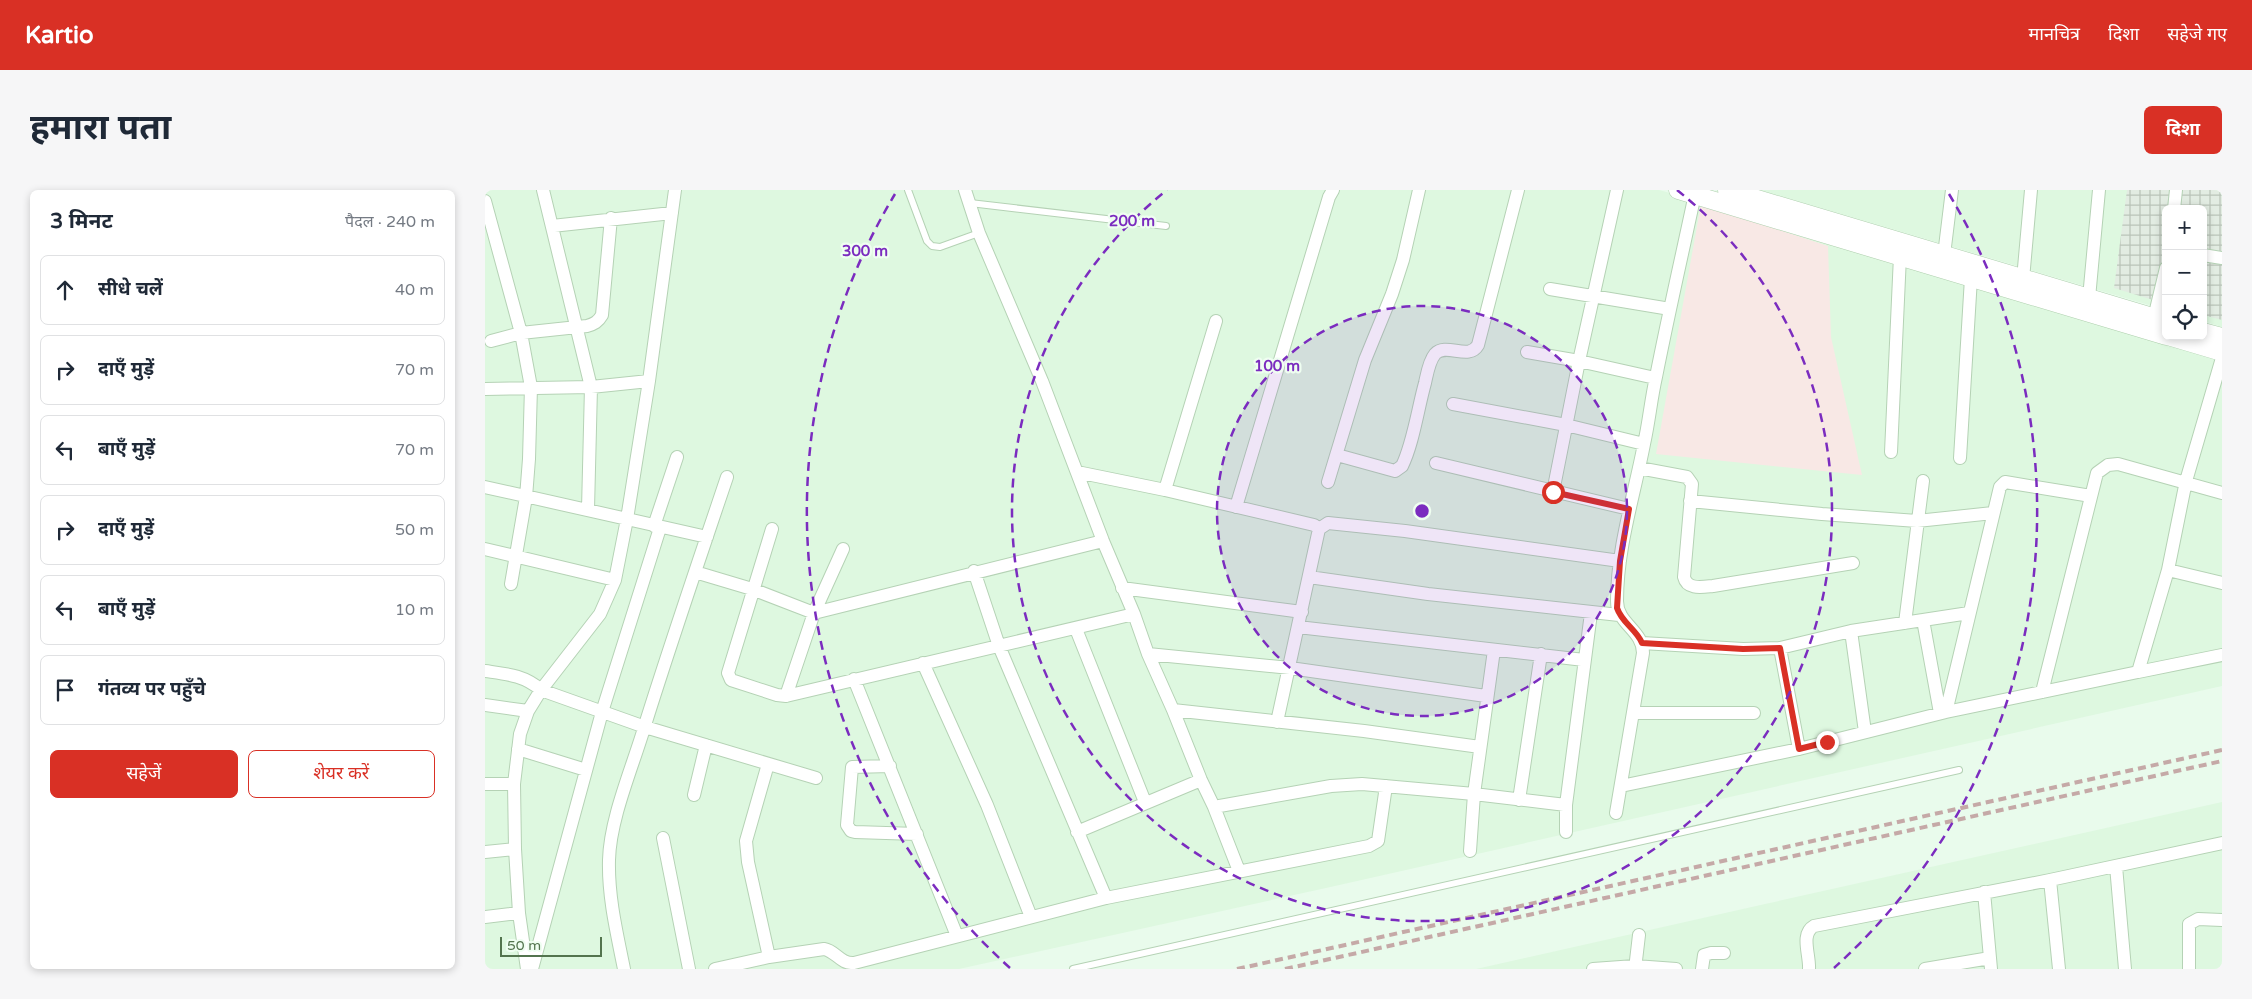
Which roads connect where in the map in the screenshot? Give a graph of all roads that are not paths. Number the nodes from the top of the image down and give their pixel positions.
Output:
1 (543, 190) edge
2 (675, 190) edge
3 (908, 190) edge
4 (965, 190) edge
5 (1333, 190) edge
6 (1419, 190) edge
7 (1518, 190) edge
8 (1617, 190) edge
9 (1727, 190) edge
10 (1952, 190) edge
11 (2031, 190) edge
12 (2099, 190) edge
13 (2176, 190) edge
14 (1686, 192) edge
15 (485, 201) edge
16 (970, 203) junction
17 (2174, 205) edge
18 (672, 213) junction
19 (611, 218) junction
20 (552, 226) junction
21 (1166, 226) dead end
22 (979, 233) junction
23 (1944, 255) junction
24 (1900, 256) junction
25 (2207, 256) edge
26 (2222, 258) edge
27 (1971, 278) junction
28 (2023, 279) junction
29 (1550, 290) dead end
30 (2163, 295) edge
31 (1595, 297) junction
32 (2089, 298) junction
33 (1670, 309) junction
34 (2160, 320) edge
35 (1216, 322) dead end
36 (577, 327) junction
37 (521, 333) junction
38 (2207, 333) edge
39 (2162, 335) edge
40 (2222, 337) edge
41 (2181, 340) edge
42 (491, 341) dead end
43 (1527, 352) dead end
44 (2222, 352) edge
45 (2222, 358) edge
46 (1579, 361) junction
47 (1655, 378) junction
48 (649, 382) junction
49 (591, 387) junction
50 (485, 388) edge
51 (531, 388) junction
52 (1453, 404) dead end
53 (1566, 426) junction
54 (1645, 444) junction
55 (1891, 452) dead end
56 (1337, 455) junction
57 (677, 457) dead end
58 (1960, 458) dead end
59 (1436, 462) dead end
60 (1639, 468) junction
61 (1077, 472) junction
62 (727, 477) dead end
63 (1923, 481) dead end
64 (2186, 481) junction
65 (1328, 482) dead end
66 (485, 488) edge
67 (1165, 490) junction
68 (1553, 492) junction
69 (2222, 493) edge
70 (2091, 496) junction
71 (526, 497) junction
72 (1690, 501) junction
73 (1236, 507) junction
74 (588, 509) junction
75 (1629, 509) junction
76 (1993, 513) junction
77 (627, 519) junction
78 (1917, 521) junction
79 (657, 527) junction
80 (772, 529) dead end
81 (1319, 529) junction
82 (707, 536) junction
83 (1103, 540) junction
84 (485, 549) edge
85 (843, 549) dead end
86 (516, 555) junction
87 (1620, 561) junction
88 (1853, 563) dead end
89 (2168, 570) junction
90 (974, 571) junction
91 (695, 572) junction
92 (1309, 577) junction
93 (615, 580) junction
94 (2222, 583) edge
95 (511, 584) dead end
96 (1122, 588) junction
97 (752, 589) junction
98 (1301, 612) junction
99 (814, 613) junction
100 (1591, 613) junction
101 (1969, 613) junction
102 (1134, 614) junction
103 (1619, 615) junction
104 (1923, 620) junction
105 (1905, 623) junction
106 (1298, 627) junction
107 (1076, 629) junction
108 (1851, 631) junction
109 (1642, 643) junction
110 (999, 646) junction
111 (1780, 648) junction
112 (1494, 650) junction
113 (1147, 654) junction
114 (1541, 654) junction
115 (2222, 654) edge
116 (1584, 660) junction
117 (923, 663) junction
118 (1290, 668) junction
119 (485, 671) edge
120 (2138, 672) junction
121 (854, 679) junction
122 (541, 690) junction
123 (2042, 692) junction
124 (786, 696) junction
125 (1486, 696) junction
126 (485, 705) edge
127 (1173, 710) junction
128 (528, 711) junction
129 (602, 712) junction
130 (1634, 712) junction
131 (1754, 712) dead end
132 (1943, 713) junction
133 (1277, 722) junction
134 (645, 727) junction
135 (1865, 732) junction
136 (707, 744) junction
137 (1480, 747) junction
138 (1799, 749) junction
139 (518, 750) junction
140 (768, 764) junction
141 (890, 766) junction
142 (587, 770) junction
143 (1959, 770) dead end
144 (816, 778) dead end
145 (1201, 780) junction
146 (485, 784) edge
147 (514, 784) junction
148 (1386, 786) junction
149 (1621, 786) junction
150 (694, 794) dead end
151 (1474, 794) junction
152 (1519, 800) junction
153 (1145, 802) junction
154 (1567, 805) junction
155 (1214, 807) junction
156 (1616, 813) dead end
157 (1077, 832) junction
158 (1566, 832) dead end
159 (917, 834) junction
160 (663, 838) dead end
161 (2222, 843) edge
162 (515, 849) junction
163 (1470, 851) dead end
164 (485, 852) edge
165 (2116, 866) junction
166 (1239, 871) junction
167 (2050, 880) junction
168 (1984, 892) junction
169 (1106, 898) junction
170 (519, 913) junction
171 (485, 917) edge
172 (1031, 917) junction
173 (2222, 920) edge
174 (1639, 935) dead end
175 (957, 936) junction
176 (1724, 953) dead end
177 (769, 957) junction
178 (1991, 964) edge
179 (1635, 968) edge
180 (1944, 968) edge
181 (527, 969) edge
182 (532, 969) edge
183 (624, 969) edge
184 (689, 969) edge
185 (715, 969) edge
186 (1073, 969) edge
187 (1593, 969) edge
188 (1676, 969) edge
189 (1702, 969) edge
190 (1809, 969) edge
191 (1925, 969) edge
192 (2059, 969) edge
193 (2125, 969) edge
194 (2189, 969) edge

1 - 20 street
2 - 18 street
3 - 22 lane
4 - 16 street
5 - 73 street
6 - 56 street
7 - 56 street
8 - 31 street
9 - 23 main road
10 - 23 street
11 - 28 street
12 - 32 street
13 - 17 street
14 - 24 main road
14 - 33 street
15 - 37 street
16 - 21 lane
16 - 22 street
18 - 19 street
18 - 48 street
19 - 20 street
19 - 36 street
20 - 36 street
22 - 61 street
23 - 28 main road
24 - 27 main road
24 - 55 street
25 - 26 street
27 - 39 main road
27 - 58 street
28 - 32 main road
29 - 31 street
30 - 34 street
31 - 33 street
31 - 46 street
32 - 34 main road
33 - 47 street
35 - 67 street
36 - 37 street
36 - 49 street
37 - 42 street
37 - 51 street
38 - 40 main road
41 - 44 main road
43 - 46 street
45 - 64 street
46 - 47 street
46 - 53 street
47 - 54 street
48 - 49 street
48 - 77 street
49 - 51 street
49 - 74 street
50 - 51 street
51 - 71 street
52 - 53 street
53 - 54 street
53 - 68 street
54 - 60 street
56 - 65 street
57 - 79 street
59 - 68 street
60 - 72 street
60 - 75 street
61 - 67 street
61 - 83 street
62 - 82 street
63 - 78 street
64 - 69 street
64 - 70 street
64 - 89 street
66 - 71 street
67 - 73 street
68 - 75 street
70 - 76 street
70 - 123 street
71 - 74 street
71 - 86 street
72 - 78 street
72 - 88 street
73 - 81 street
74 - 77 street
75 - 87 street
76 - 78 street
76 - 101 street
77 - 79 street
77 - 93 street
78 - 105 street
79 - 82 street
79 - 129 street
80 - 97 street
81 - 87 street
81 - 92 street
82 - 91 street
83 - 90 street
83 - 96 street
84 - 86 street
85 - 99 street
86 - 93 street
86 - 95 street
87 - 103 street
89 - 94 street
89 - 120 street
90 - 99 street
90 - 110 street
91 - 97 street
91 - 134 street
92 - 98 street
92 - 100 street
93 - 122 street
96 - 98 street
96 - 102 street
97 - 99 street
97 - 124 street
98 - 106 street
99 - 124 street
100 - 103 street
100 - 116 street
101 - 104 street
101 - 132 street
102 - 107 street
102 - 113 street
103 - 109 street
104 - 105 street
104 - 132 street
105 - 108 street
106 - 112 street
106 - 118 street
107 - 110 street
107 - 153 street
108 - 111 street
108 - 135 street
109 - 111 street
109 - 130 street
110 - 117 street
110 - 157 street
111 - 138 street
112 - 114 street
112 - 125 street
113 - 118 street
113 - 127 street
114 - 116 street
114 - 152 street
115 - 120 street
116 - 154 street
117 - 121 street
117 - 172 street
118 - 125 street
118 - 133 street
119 - 122 street
120 - 123 street
121 - 124 street
121 - 141 street
122 - 128 street
122 - 129 street
123 - 132 street
125 - 137 street
126 - 128 street
127 - 133 street
127 - 145 street
128 - 139 street
129 - 134 street
129 - 142 street
130 - 131 street
130 - 149 street
132 - 135 street
133 - 137 street
134 - 136 street
134 - 183 street
135 - 138 street
136 - 140 street
136 - 150 street
137 - 151 street
138 - 149 street
139 - 142 street
139 - 147 street
140 - 144 street
140 - 177 street
141 - 159 street
141 - 159 street
142 - 182 street
143 - 186 lane
145 - 153 street
145 - 155 street
146 - 147 street
147 - 162 street
148 - 151 street
148 - 155 street
148 - 166 street
149 - 156 street
151 - 152 street
151 - 163 street
152 - 154 street
153 - 157 street
154 - 158 street
155 - 166 street
157 - 169 street
159 - 175 street
160 - 184 street
161 - 165 street
162 - 164 street
162 - 170 street
165 - 167 street
165 - 193 street
166 - 169 street
167 - 168 street
167 - 192 street
168 - 178 street
168 - 190 street
169 - 172 street
170 - 171 street
170 - 181 street
172 - 175 street
173 - 194 street
174 - 179 street
175 - 177 street
176 - 189 street
177 - 185 street
178 - 180 street
179 - 187 street
179 - 188 street
180 - 191 street

